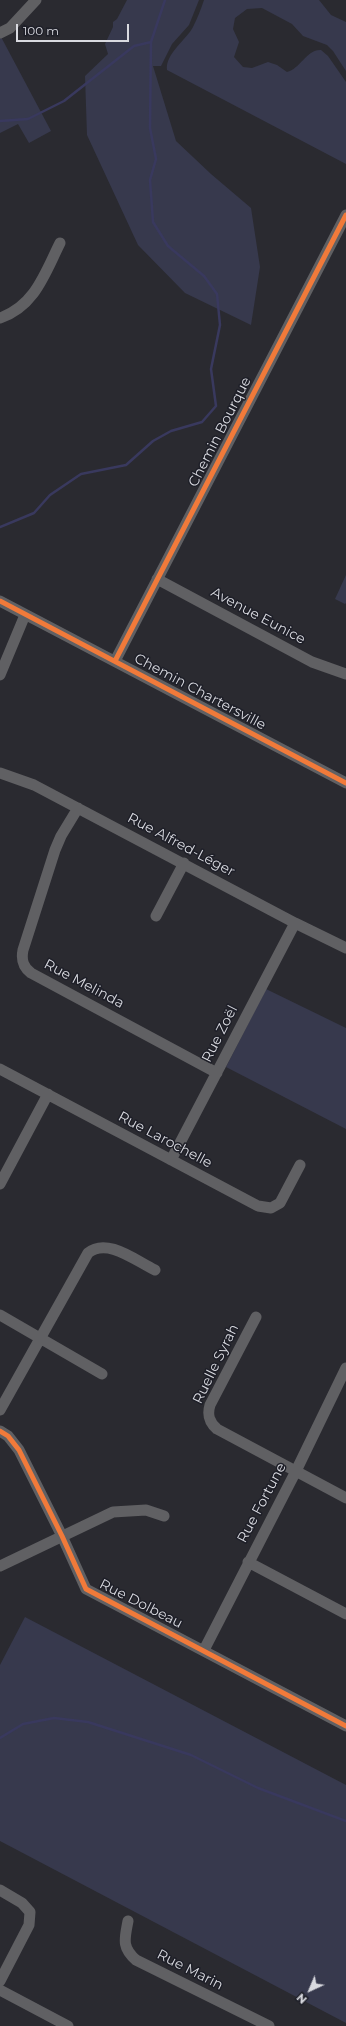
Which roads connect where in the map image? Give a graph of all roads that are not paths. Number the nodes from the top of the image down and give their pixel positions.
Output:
1 (36, 0) edge
2 (0, 33) edge
3 (346, 215) edge
4 (60, 243) dead end
5 (0, 318) edge
6 (157, 579) junction
7 (0, 601) edge
8 (25, 615) junction
9 (115, 661) junction
10 (346, 674) edge
11 (0, 675) edge
12 (0, 773) edge
13 (346, 783) edge
14 (78, 808) junction
15 (184, 863) junction
16 (156, 916) dead end
17 (295, 923) junction
18 (346, 948) edge
19 (0, 1069) edge
20 (217, 1073) junction
21 (48, 1094) junction
22 (171, 1160) junction
23 (300, 1165) dead end
24 (0, 1184) edge
25 (155, 1270) dead end
26 (0, 1315) edge
27 (256, 1317) dead end
28 (40, 1338) junction
29 (346, 1368) edge
30 (102, 1374) dead end
31 (0, 1410) edge
32 (0, 1430) edge
33 (296, 1471) junction
34 (346, 1498) edge
35 (164, 1516) dead end
36 (62, 1536) junction
37 (248, 1562) junction
38 (0, 1566) edge
39 (346, 1614) edge
40 (204, 1650) junction
41 (346, 1726) edge
42 (0, 1890) edge
43 (128, 1921) dead end
44 (0, 1981) edge
45 (0, 1990) edge
46 (68, 2026) edge
47 (269, 2026) edge

1 - 2 street
3 - 6 street, Chemin Bourque
4 - 5 street
6 - 9 street, Chemin Bourque
6 - 10 street, Avenue Eunice
7 - 8 street, Chemin Chartersville
8 - 9 street, Chemin Chartersville
8 - 11 street
9 - 13 street, Chemin Chartersville
12 - 14 street, Rue Alfred-Léger
14 - 15 street, Rue Alfred-Léger
14 - 20 street, Rue Melinda
15 - 16 street
15 - 17 street, Rue Alfred-Léger
17 - 18 street, Rue Alfred-Léger
17 - 20 street, Rue Zoël
19 - 21 street, Rue Larochelle
20 - 22 street, Rue Zoël
21 - 22 street, Rue Larochelle
21 - 24 street
22 - 23 street, Rue Larochelle
25 - 28 street
26 - 28 street
27 - 33 street, Ruelle Syrah
28 - 30 street
28 - 31 street
29 - 33 street, Rue Fortune
32 - 36 street, Rue Dolbeau
33 - 34 street, Ruelle Syrah
33 - 37 street, Rue Fortune
35 - 36 street
36 - 38 street
36 - 40 street, Rue Dolbeau
37 - 39 street
37 - 40 street, Rue Fortune
40 - 41 street, Rue Dolbeau
42 - 44 street
43 - 47 street, Rue Marin
45 - 46 street

